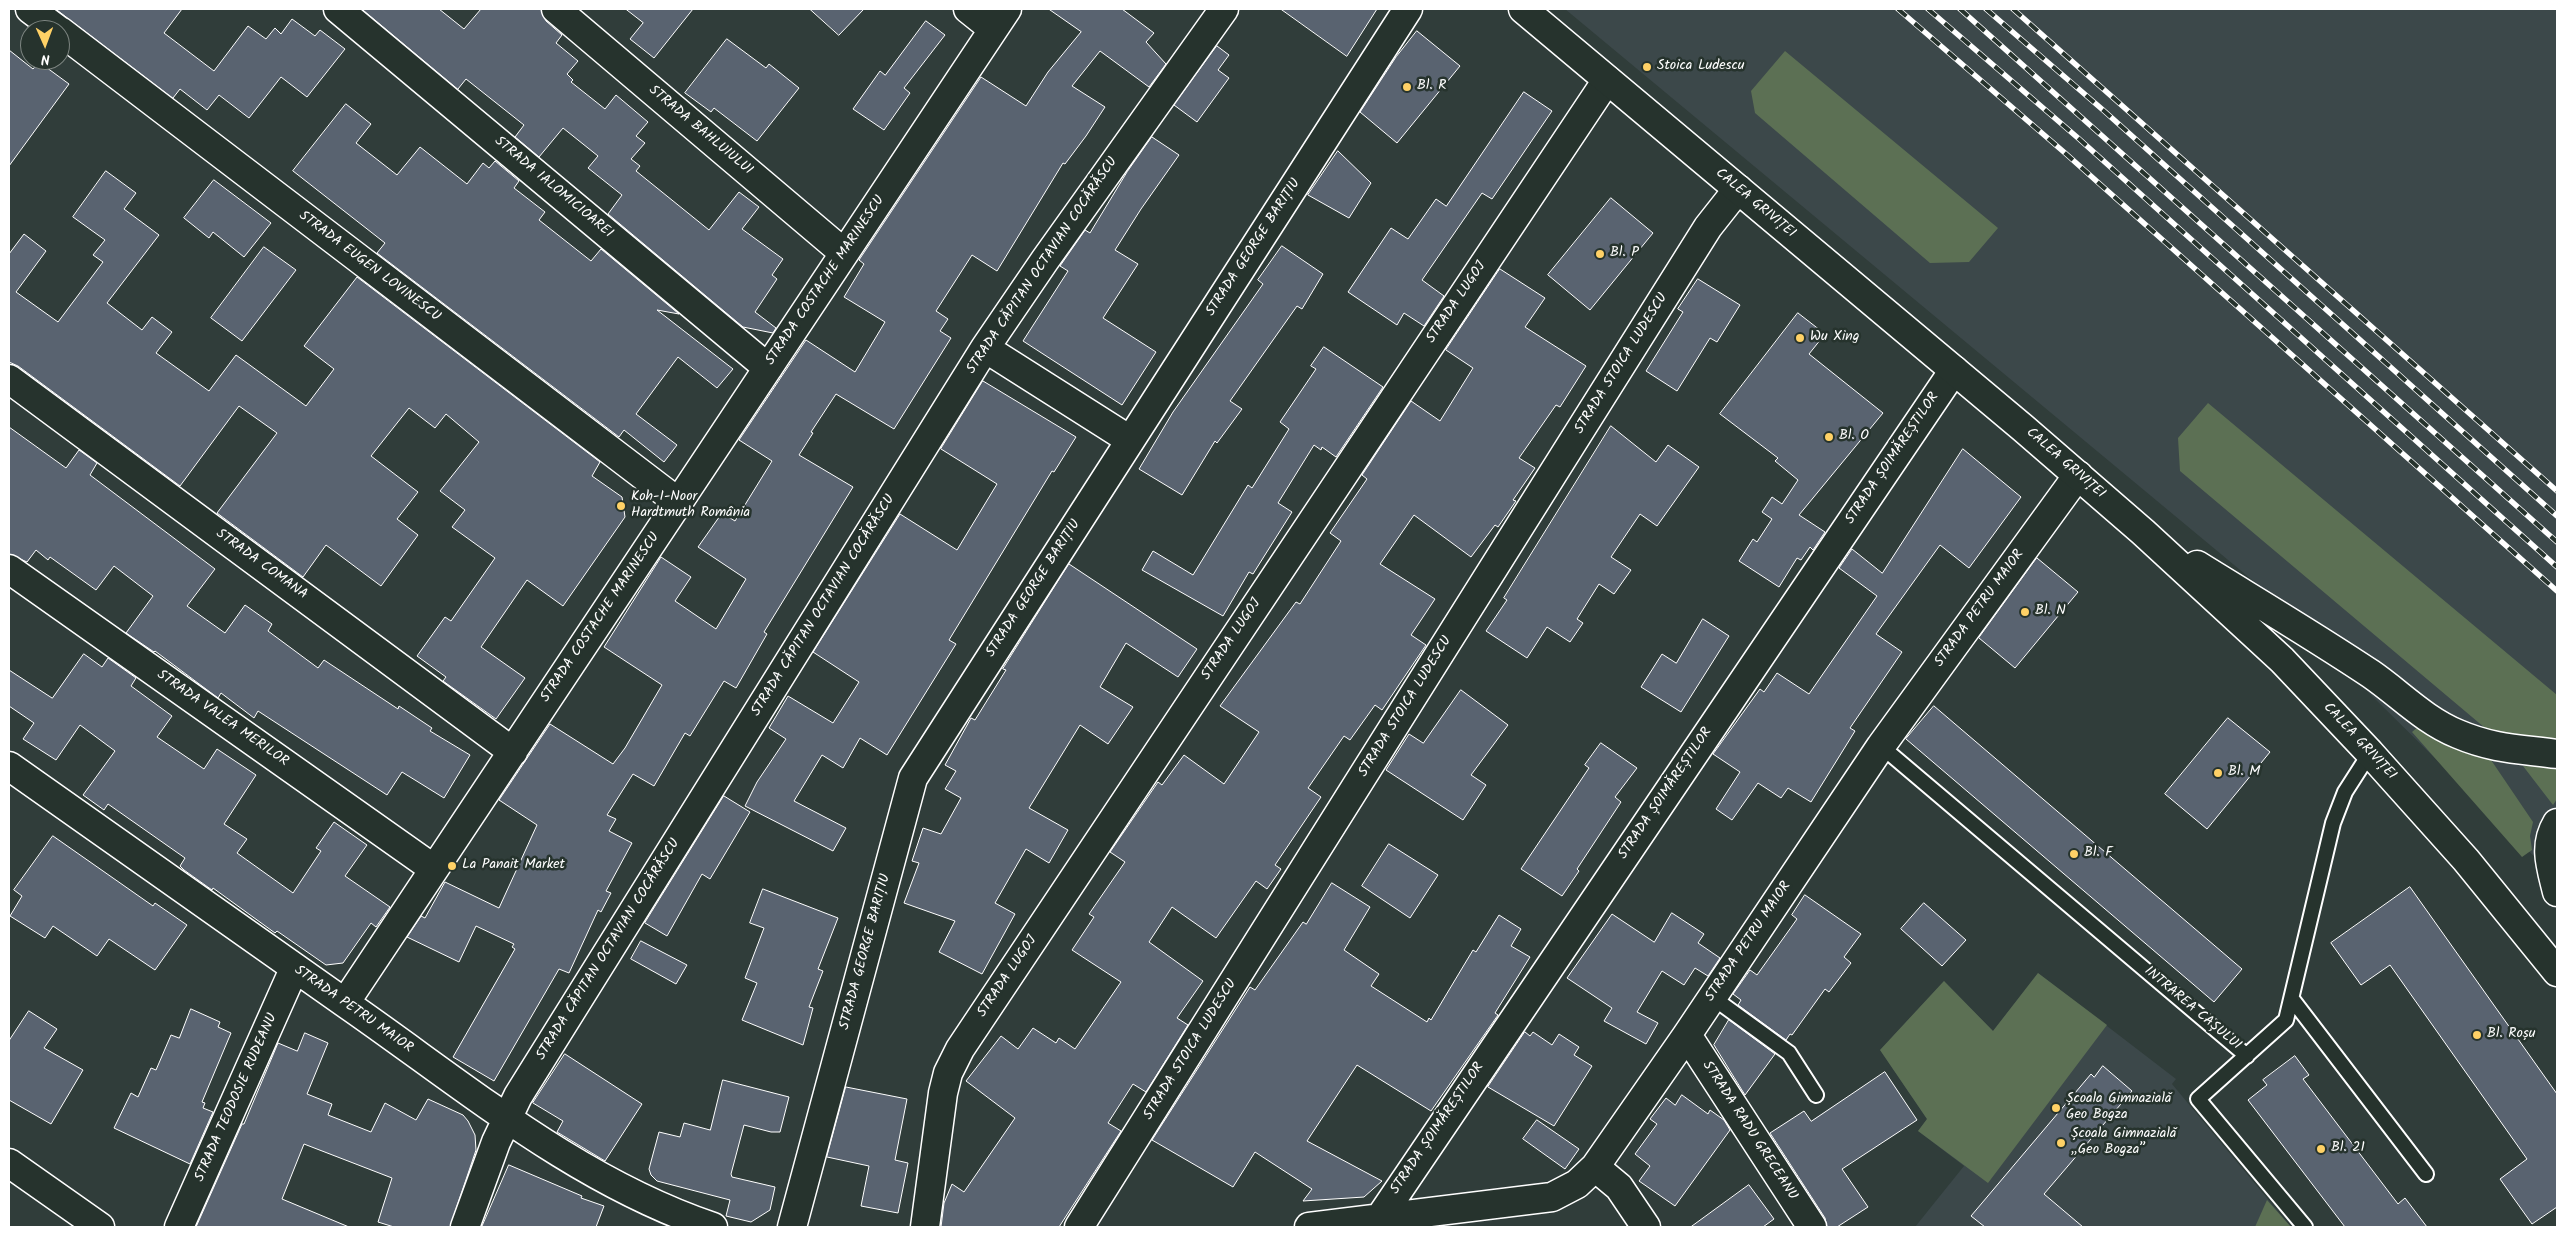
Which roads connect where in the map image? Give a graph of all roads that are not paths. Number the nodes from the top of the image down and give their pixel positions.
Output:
1 (30, 9) edge
2 (338, 9) edge
3 (556, 9) edge
4 (968, 9) edge
5 (1224, 9) edge
6 (1408, 9) edge
7 (1523, 9) edge
8 (1000, 19) edge
9 (44, 20) edge
10 (70, 39) edge
11 (1607, 80) junction
12 (1738, 189) junction
13 (844, 253) junction
14 (985, 348) junction
15 (768, 368) junction
16 (1954, 370) junction
17 (9, 379) edge
18 (1130, 440) junction
19 (2078, 475) junction
20 (678, 502) junction
21 (2142, 532) junction
22 (9, 569) edge
23 (1881, 746) junction
24 (513, 752) junction
25 (2370, 753) junction
26 (2557, 754) edge
27 (9, 766) edge
28 (2557, 823) edge
29 (434, 869) junction
30 (2557, 892) edge
31 (294, 969) junction
32 (2557, 972) edge
33 (1712, 996) junction
34 (2292, 999) junction
35 (345, 1003) junction
36 (1687, 1035) junction
37 (2247, 1056) junction
38 (1816, 1095) dead end
39 (506, 1118) junction
40 (9, 1163) edge
41 (1595, 1167) junction
42 (2426, 1174) dead end
43 (1472, 1217) edge
44 (1379, 1219) junction
45 (100, 1227) edge
46 (179, 1227) edge
47 (466, 1227) edge
48 (713, 1227) edge
49 (792, 1227) edge
50 (925, 1227) edge
51 (1079, 1227) edge
52 (1309, 1227) edge
53 (1646, 1227) edge
54 (1812, 1227) edge
55 (2305, 1227) edge

1 - 9 street, STRADA EUGEN LOVINESCU
2 - 15 street, STRADA IALOMICIOAREI
3 - 13 street, STRADA BAHLUIULUI
4 - 8 street
5 - 14 street, STRADA CĂPITAN OCTAVIAN COCĂRĂSCU
6 - 18 street, STRADA GEORGE BARIȚIU
7 - 11 street, CALEA GRIVIȚEI
8 - 13 street, STRADA COSTACHE MARINESCU
10 - 20 street, STRADA EUGEN LOVINESCU
11 - 12 street, CALEA GRIVIȚEI
11 - 50 street, STRADA LUGOJ
12 - 16 street, CALEA GRIVIȚEI
12 - 51 street, STRADA STOICA LUDESCU
13 - 15 street, STRADA COSTACHE MARINESCU
14 - 18 street
14 - 39 street, STRADA CĂPITAN OCTAVIAN COCĂRĂSCU
15 - 20 street, STRADA COSTACHE MARINESCU
16 - 19 street, CALEA GRIVIȚEI
16 - 44 street, STRADA ȘOIMĂREȘTILOR
17 - 24 street, STRADA COMANA
18 - 49 street, STRADA GEORGE BARIȚIU
19 - 21 street, CALEA GRIVIȚEI
19 - 23 street, STRADA PETRU MAIOR
20 - 24 street, STRADA COSTACHE MARINESCU
21 - 25 street, CALEA GRIVIȚEI
21 - 26 street
22 - 29 street, STRADA VALEA MERILOR
23 - 33 street, STRADA PETRU MAIOR
23 - 37 lane, INTRAREA CAȘULUI
24 - 29 street, STRADA COSTACHE MARINESCU
25 - 32 street, CALEA GRIVIȚEI
25 - 34 lane, INTRAREA CAȘULUI
27 - 31 street, STRADA PETRU MAIOR
28 - 30 street
29 - 35 street, STRADA COSTACHE MARINESCU
31 - 35 street, STRADA PETRU MAIOR
31 - 46 street, STRADA TEODOSIE RUDEANU
33 - 36 street, STRADA PETRU MAIOR
33 - 38 lane
34 - 37 lane, INTRAREA CAȘULUI
34 - 42 lane
35 - 39 street, STRADA PETRU MAIOR
36 - 41 street, STRADA PETRU MAIOR
36 - 54 street, STRADA RADU GRECEANU
37 - 55 lane
39 - 47 street, STRADA CĂPITAN OCTAVIAN COCĂRĂSCU
39 - 48 street, STRADA PETRU MAIOR
40 - 45 street
41 - 43 street, STRADA PETRU MAIOR
41 - 53 street
43 - 44 street, STRADA PETRU MAIOR
44 - 52 street, STRADA PETRU MAIOR

